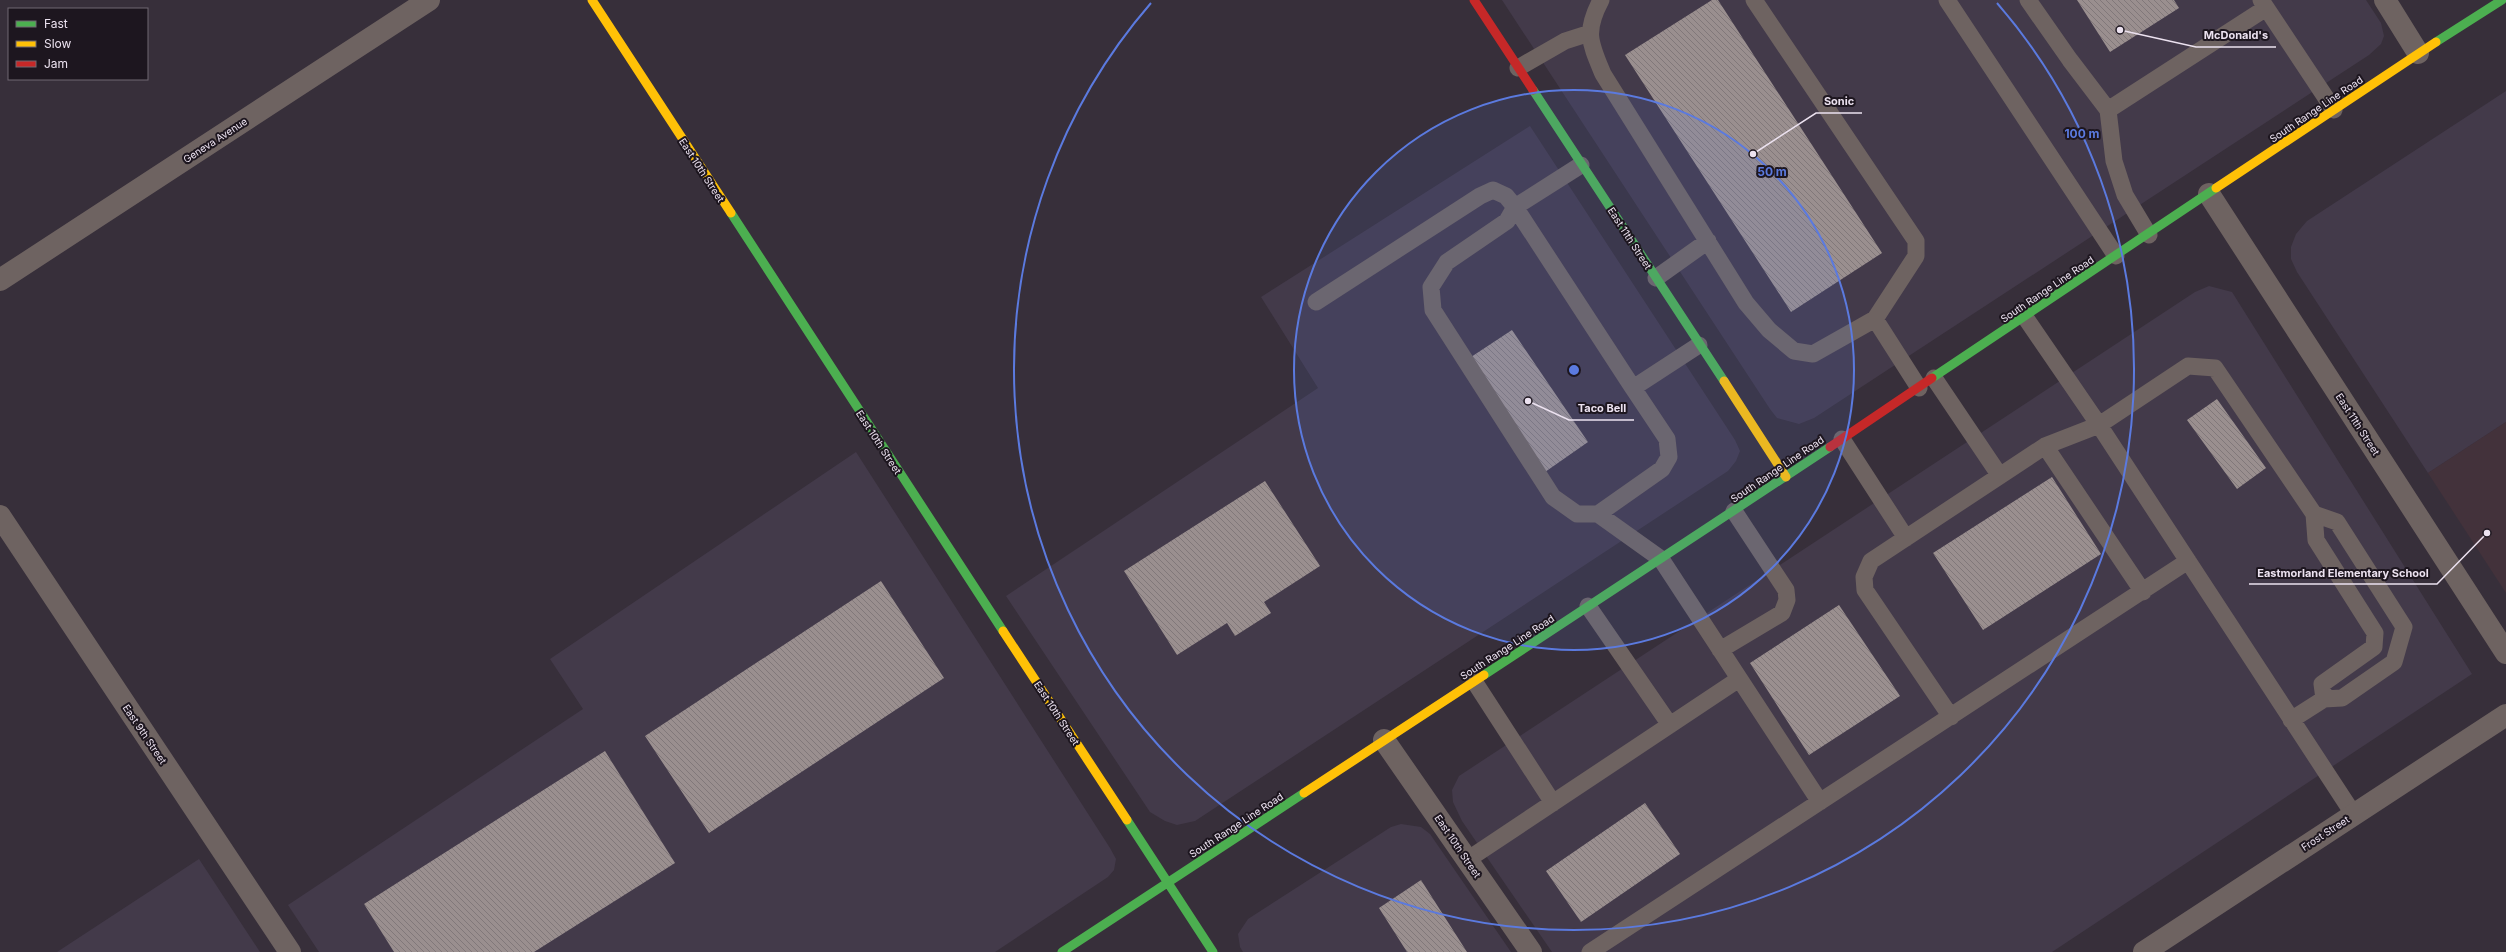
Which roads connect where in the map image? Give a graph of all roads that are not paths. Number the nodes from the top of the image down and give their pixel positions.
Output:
1 (429, 0) edge
2 (592, 0) edge
3 (1474, 0) edge
4 (1601, 0) edge
5 (1754, 0) edge
6 (1947, 0) edge
7 (2028, 0) edge
8 (2385, 0) edge
9 (2502, 0) edge
10 (2264, 4) edge
11 (1590, 32) junction
12 (2418, 53) junction
13 (1518, 68) junction
14 (2108, 110) junction
15 (2334, 110) junction
16 (1581, 165) junction
17 (2210, 194) junction
18 (1515, 207) junction
19 (2149, 235) junction
20 (1708, 241) junction
21 (2116, 256) junction
22 (1656, 278) junction
23 (0, 280) edge
24 (1316, 302) dead end
25 (2025, 317) junction
26 (1875, 319) junction
27 (1699, 345) junction
28 (1934, 378) junction
29 (1633, 388) junction
30 (1919, 388) junction
31 (2099, 425) junction
32 (1842, 439) junction
33 (2046, 446) junction
34 (2000, 476) junction
35 (1786, 477) junction
36 (1734, 511) junction
37 (1598, 514) junction
38 (2314, 514) junction
39 (0, 516) edge
40 (1906, 538) junction
41 (1661, 559) junction
42 (2188, 561) junction
43 (2144, 592) junction
44 (1588, 606) junction
45 (1720, 650) junction
46 (2506, 653) edge
47 (1740, 679) junction
48 (1474, 681) junction
49 (2324, 699) junction
50 (2506, 715) edge
51 (1951, 717) junction
52 (2291, 720) junction
53 (1670, 725) junction
54 (1384, 740) junction
55 (1820, 802) junction
56 (1553, 803) junction
57 (2354, 815) junction
58 (1467, 860) junction
59 (1168, 883) junction
60 (290, 952) edge
61 (1062, 952) edge
62 (1213, 952) edge
63 (1531, 952) edge
64 (1590, 952) edge
65 (2144, 952) edge

1 - 23 street, Geneva Avenue
2 - 59 main road, East 10th Street
3 - 13 main road, East 11th Street
4 - 11 lane
5 - 26 lane
6 - 21 lane
7 - 14 lane
8 - 12 street
9 - 12 main road, South Range Line Road
10 - 14 lane
10 - 15 lane
11 - 13 lane
11 - 20 lane
12 - 15 main road, South Range Line Road
13 - 16 main road, East 11th Street
14 - 19 lane
15 - 17 main road, South Range Line Road
16 - 18 lane
16 - 22 main road, East 11th Street
17 - 19 main road, South Range Line Road
17 - 46 street, East 11th Street
18 - 24 lane
18 - 29 lane
18 - 37 lane
19 - 21 main road, South Range Line Road
20 - 22 lane
20 - 26 lane
21 - 25 main road, South Range Line Road
22 - 27 main road, East 11th Street
25 - 28 main road, South Range Line Road
25 - 31 lane
26 - 30 lane
27 - 29 lane
27 - 35 main road, East 11th Street
28 - 30 main road, South Range Line Road
28 - 34 lane
29 - 37 lane
30 - 32 main road, South Range Line Road
31 - 33 lane
31 - 38 lane
31 - 42 lane
32 - 35 main road, South Range Line Road
32 - 40 lane
33 - 34 lane
33 - 43 lane
34 - 40 lane
35 - 36 main road, South Range Line Road
36 - 41 main road, South Range Line Road
36 - 45 lane
37 - 41 lane
38 - 49 lane
38 - 49 lane
39 - 60 street, East 9th Street
40 - 51 lane
41 - 44 main road, South Range Line Road
41 - 45 lane
42 - 43 lane
42 - 52 lane
43 - 51 lane
44 - 48 main road, South Range Line Road
44 - 53 lane
45 - 47 lane
47 - 53 lane
47 - 55 lane
48 - 54 main road, South Range Line Road
48 - 56 lane
49 - 52 lane
50 - 57 street, Frost Street
51 - 55 lane
52 - 57 lane
53 - 56 lane
54 - 58 street, East 10th Street
54 - 59 main road, South Range Line Road
55 - 64 lane
56 - 58 lane
57 - 65 street, Frost Street
58 - 63 street, East 10th Street
59 - 61 main road, South Range Line Road
59 - 62 main road

